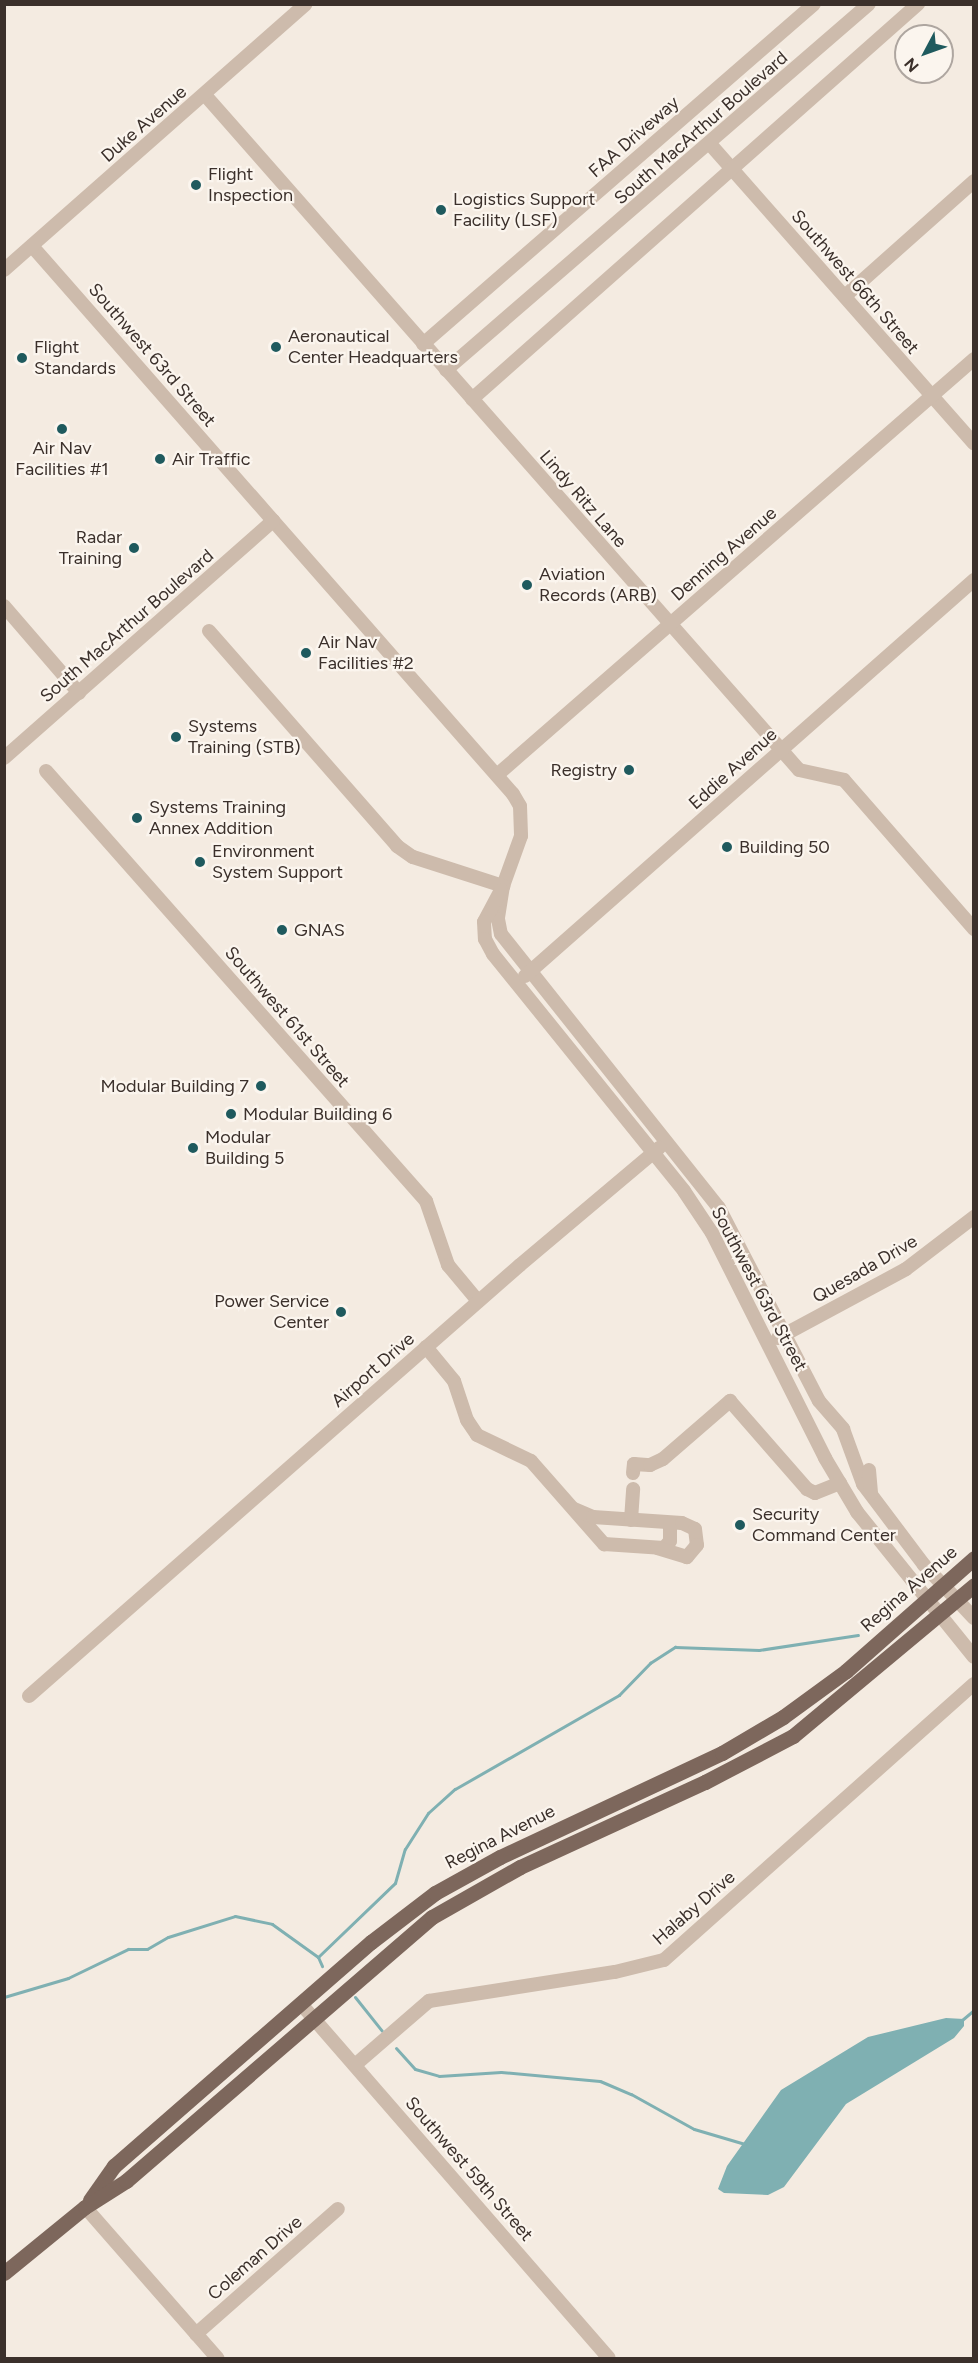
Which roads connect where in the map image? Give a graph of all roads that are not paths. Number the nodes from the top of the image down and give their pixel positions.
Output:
1 (306, 4) edge
2 (814, 4) edge
3 (870, 4) edge
4 (918, 4) edge
5 (205, 94) junction
6 (710, 144) junction
7 (732, 169) junction
8 (974, 181) edge
9 (32, 246) junction
10 (4, 270) edge
11 (845, 296) junction
12 (423, 344) junction
13 (974, 359) edge
14 (446, 370) junction
15 (932, 396) junction
16 (472, 399) junction
17 (974, 443) edge
18 (273, 521) junction
19 (974, 580) edge
20 (4, 606) edge
21 (671, 625) junction
22 (209, 631) dead end
23 (79, 693) junction
24 (781, 750) junction
25 (4, 758) edge
26 (46, 771) dead end
27 (497, 775) junction
28 (503, 886) junction
29 (974, 929) edge
30 (530, 971) junction
31 (516, 983) junction
32 (668, 1140) junction
33 (654, 1153) junction
34 (974, 1217) edge
35 (478, 1301) junction
36 (786, 1334) junction
37 (768, 1343) junction
38 (426, 1347) junction
39 (633, 1468) dead end
40 (869, 1470) dead end
41 (840, 1483) junction
42 (633, 1489) dead end
43 (877, 1505) junction
44 (570, 1506) junction
45 (631, 1520) junction
46 (670, 1522) junction
47 (657, 1548) junction
48 (974, 1558) edge
49 (942, 1584) junction
50 (974, 1585) edge
51 (926, 1600) junction
52 (957, 1600) junction
53 (938, 1616) junction
54 (974, 1618) edge
55 (974, 1657) edge
56 (974, 1684) edge
57 (29, 1696) dead end
58 (301, 2004) junction
59 (313, 2017) junction
60 (355, 2065) junction
61 (85, 2207) junction
62 (338, 2209) dead end
63 (4, 2273) edge
64 (196, 2334) junction
65 (217, 2358) edge
66 (609, 2358) edge

1 - 5 street, Duke Avenue
2 - 12 street, FAA Driveway
3 - 6 street, South MacArthur Boulevard
4 - 7 street
5 - 9 street, Duke Avenue
5 - 12 street, Lindy Ritz Lane
6 - 7 street, Southwest 66th Street
6 - 14 street, South MacArthur Boulevard
7 - 11 street, Southwest 66th Street
7 - 16 street
8 - 11 street
9 - 10 street, Duke Avenue
9 - 18 street, Southwest 63rd Street
11 - 15 street, Southwest 66th Street
12 - 14 street, Lindy Ritz Lane
13 - 15 street, Denning Avenue
14 - 16 street, Lindy Ritz Lane
15 - 17 street, Southwest 66th Street
15 - 21 street, Denning Avenue
16 - 21 street, Lindy Ritz Lane
18 - 23 street, South MacArthur Boulevard
18 - 27 street, Southwest 63rd Street
19 - 24 street, Eddie Avenue
20 - 23 street
21 - 24 street, Lindy Ritz Lane
21 - 27 street, Denning Avenue
22 - 28 street
23 - 25 street, South MacArthur Boulevard
24 - 29 street, Lindy Ritz Lane
24 - 30 street, Eddie Avenue
26 - 35 street, Southwest 61st Street
27 - 28 street, Southwest 63rd Street
28 - 30 street, Southwest 63rd Street
28 - 31 street, Southwest 63rd Street
30 - 31 street, Eddie Avenue
30 - 32 street, Southwest 63rd Street
31 - 33 street, Southwest 63rd Street
32 - 33 street, Airport Drive
32 - 36 street, Southwest 63rd Street
33 - 35 street, Airport Drive
33 - 37 street, Southwest 63rd Street
34 - 36 street, Quesada Drive
35 - 38 street, Airport Drive
36 - 37 street, Quesada Drive
36 - 43 street, Southwest 63rd Street
37 - 41 street, Southwest 63rd Street
38 - 44 street
38 - 57 street, Airport Drive
39 - 41 street
40 - 43 street
41 - 51 street, Southwest 63rd Street
42 - 45 street
43 - 49 street, Southwest 63rd Street
44 - 45 street
44 - 47 street
45 - 46 street
46 - 47 street
46 - 47 street
48 - 49 main road, Regina Avenue
49 - 51 main road, Regina Avenue
49 - 52 street, Southwest 63rd Street
50 - 52 main road, Regina Avenue
51 - 53 street, Southwest 63rd Street
51 - 58 main road, Regina Avenue
52 - 53 main road, Regina Avenue
52 - 54 street, Southwest 63rd Street
53 - 55 street, Southwest 63rd Street
53 - 59 main road, Regina Avenue
56 - 60 street, Halaby Drive
58 - 59 street, Southwest 59th Street
58 - 61 main road, Regina Avenue
59 - 60 street, Southwest 59th Street
59 - 61 main road, Regina Avenue
60 - 66 street, Southwest 59th Street
61 - 63 main road, Regina Avenue
61 - 64 street
62 - 64 street, Coleman Drive
64 - 65 street

